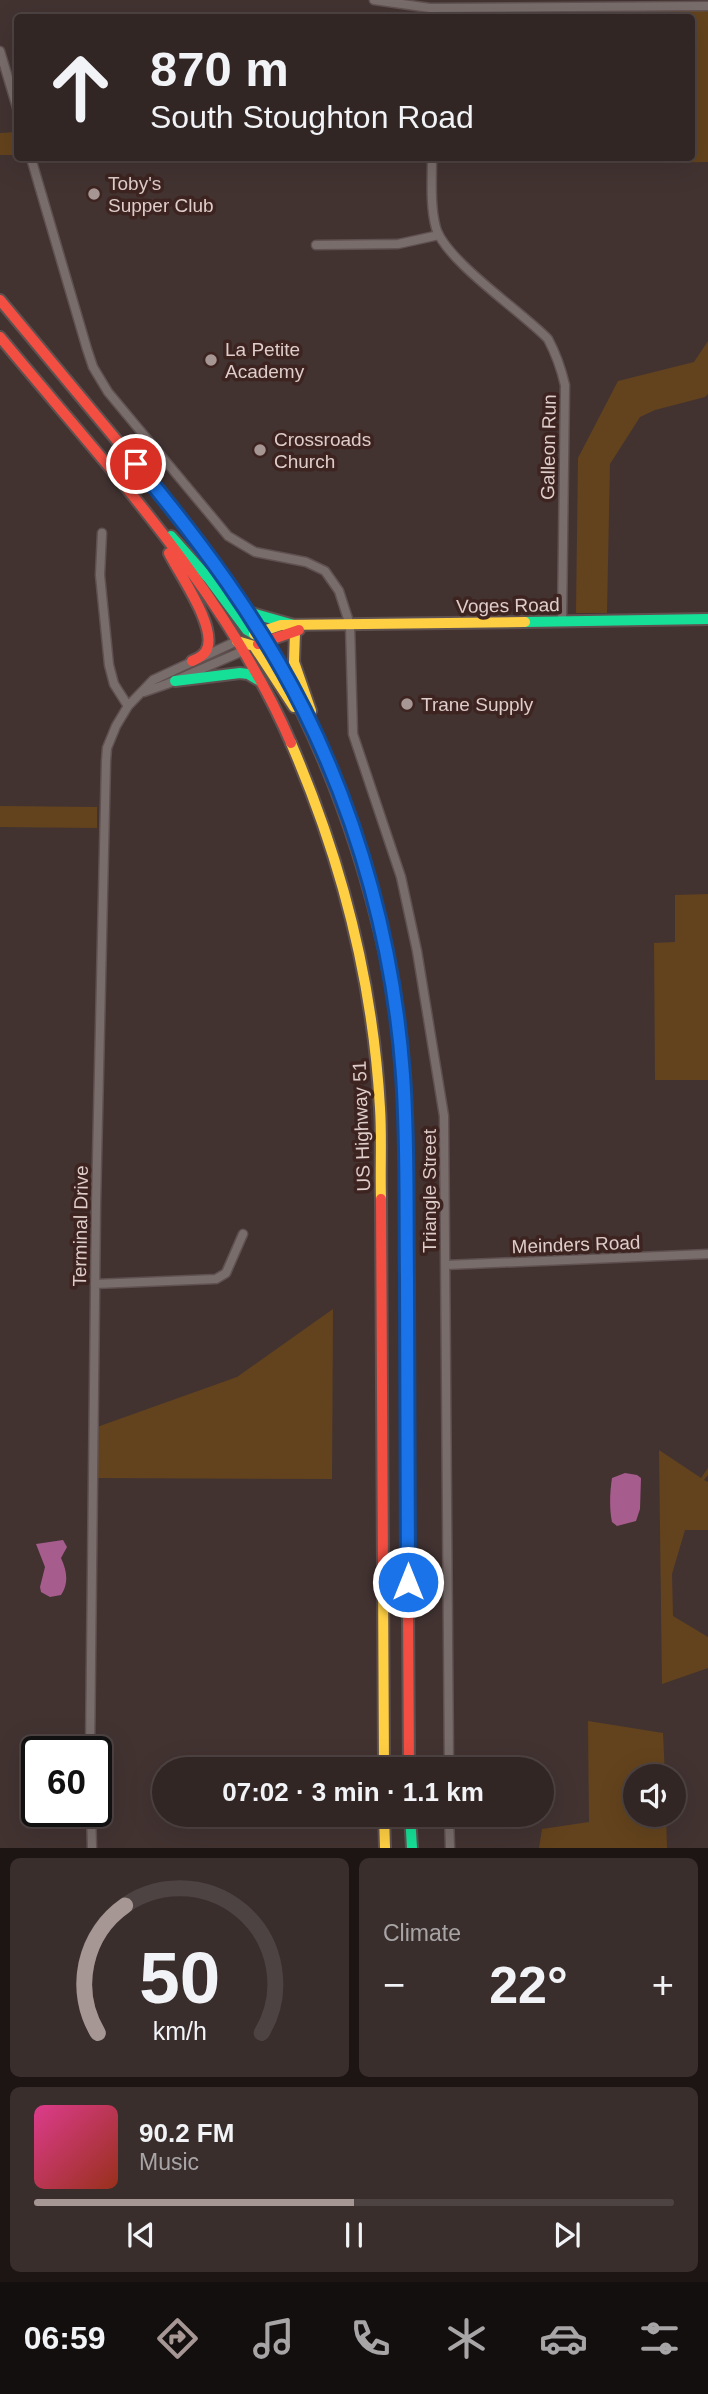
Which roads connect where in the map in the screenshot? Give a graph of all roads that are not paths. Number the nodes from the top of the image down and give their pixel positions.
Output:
1 (374, 0) edge
2 (708, 6) edge
3 (430, 8) junction
4 (430, 14) edge
5 (0, 51) edge
6 (14, 98) edge
7 (33, 161) edge
8 (432, 161) edge
9 (439, 235) junction
10 (316, 245) dead end
11 (0, 300) edge
12 (0, 337) edge
13 (151, 523) junction
14 (102, 533) dead end
15 (160, 534) junction
16 (248, 611) junction
17 (708, 619) edge
18 (562, 621) junction
19 (350, 625) junction
20 (295, 629) junction
21 (252, 641) junction
22 (192, 661) junction
23 (175, 681) junction
24 (260, 681) junction
25 (144, 692) junction
26 (128, 706) junction
27 (324, 755) junction
28 (243, 1234) dead end
29 (708, 1254) edge
30 (446, 1265) junction
31 (95, 1283) junction
32 (90, 1736) edge
33 (384, 1757) edge
34 (409, 1757) edge
35 (449, 1757) edge
36 (91, 1827) edge
37 (384, 1827) edge
38 (410, 1827) edge
39 (450, 1827) edge
40 (92, 1848) edge
41 (385, 1848) edge
42 (411, 1848) edge
43 (450, 1848) edge

1 - 3 street
2 - 3 street
3 - 4 street
5 - 6 street
7 - 19 street, Triangle Street
8 - 9 street, Galleon Run
9 - 10 street
9 - 18 street, Galleon Run
11 - 16 main road
12 - 13 main road
13 - 15 main road
13 - 21 main road
14 - 26 street
15 - 21 main road, US Highway 51
15 - 22 main road
16 - 20 main road
16 - 21 main road
17 - 18 main road, Voges Road
18 - 19 main road, Voges Road
19 - 20 main road, Voges Road
19 - 30 street, Triangle Street
20 - 21 main road, Voges Road
20 - 27 main road
21 - 22 street, Terminal Drive
21 - 23 street, Terminal Drive
21 - 24 main road, US Highway 51
21 - 27 main road
22 - 25 street, Terminal Drive
23 - 24 main road
23 - 25 street, Terminal Drive
24 - 33 main road, US Highway 51
25 - 26 street, Terminal Drive
26 - 31 street, Terminal Drive
27 - 34 main road
28 - 31 street
29 - 30 street, Meinders Road
30 - 35 street, Triangle Street
31 - 32 street, Terminal Drive
36 - 40 street
37 - 41 main road
38 - 42 main road
39 - 43 street

